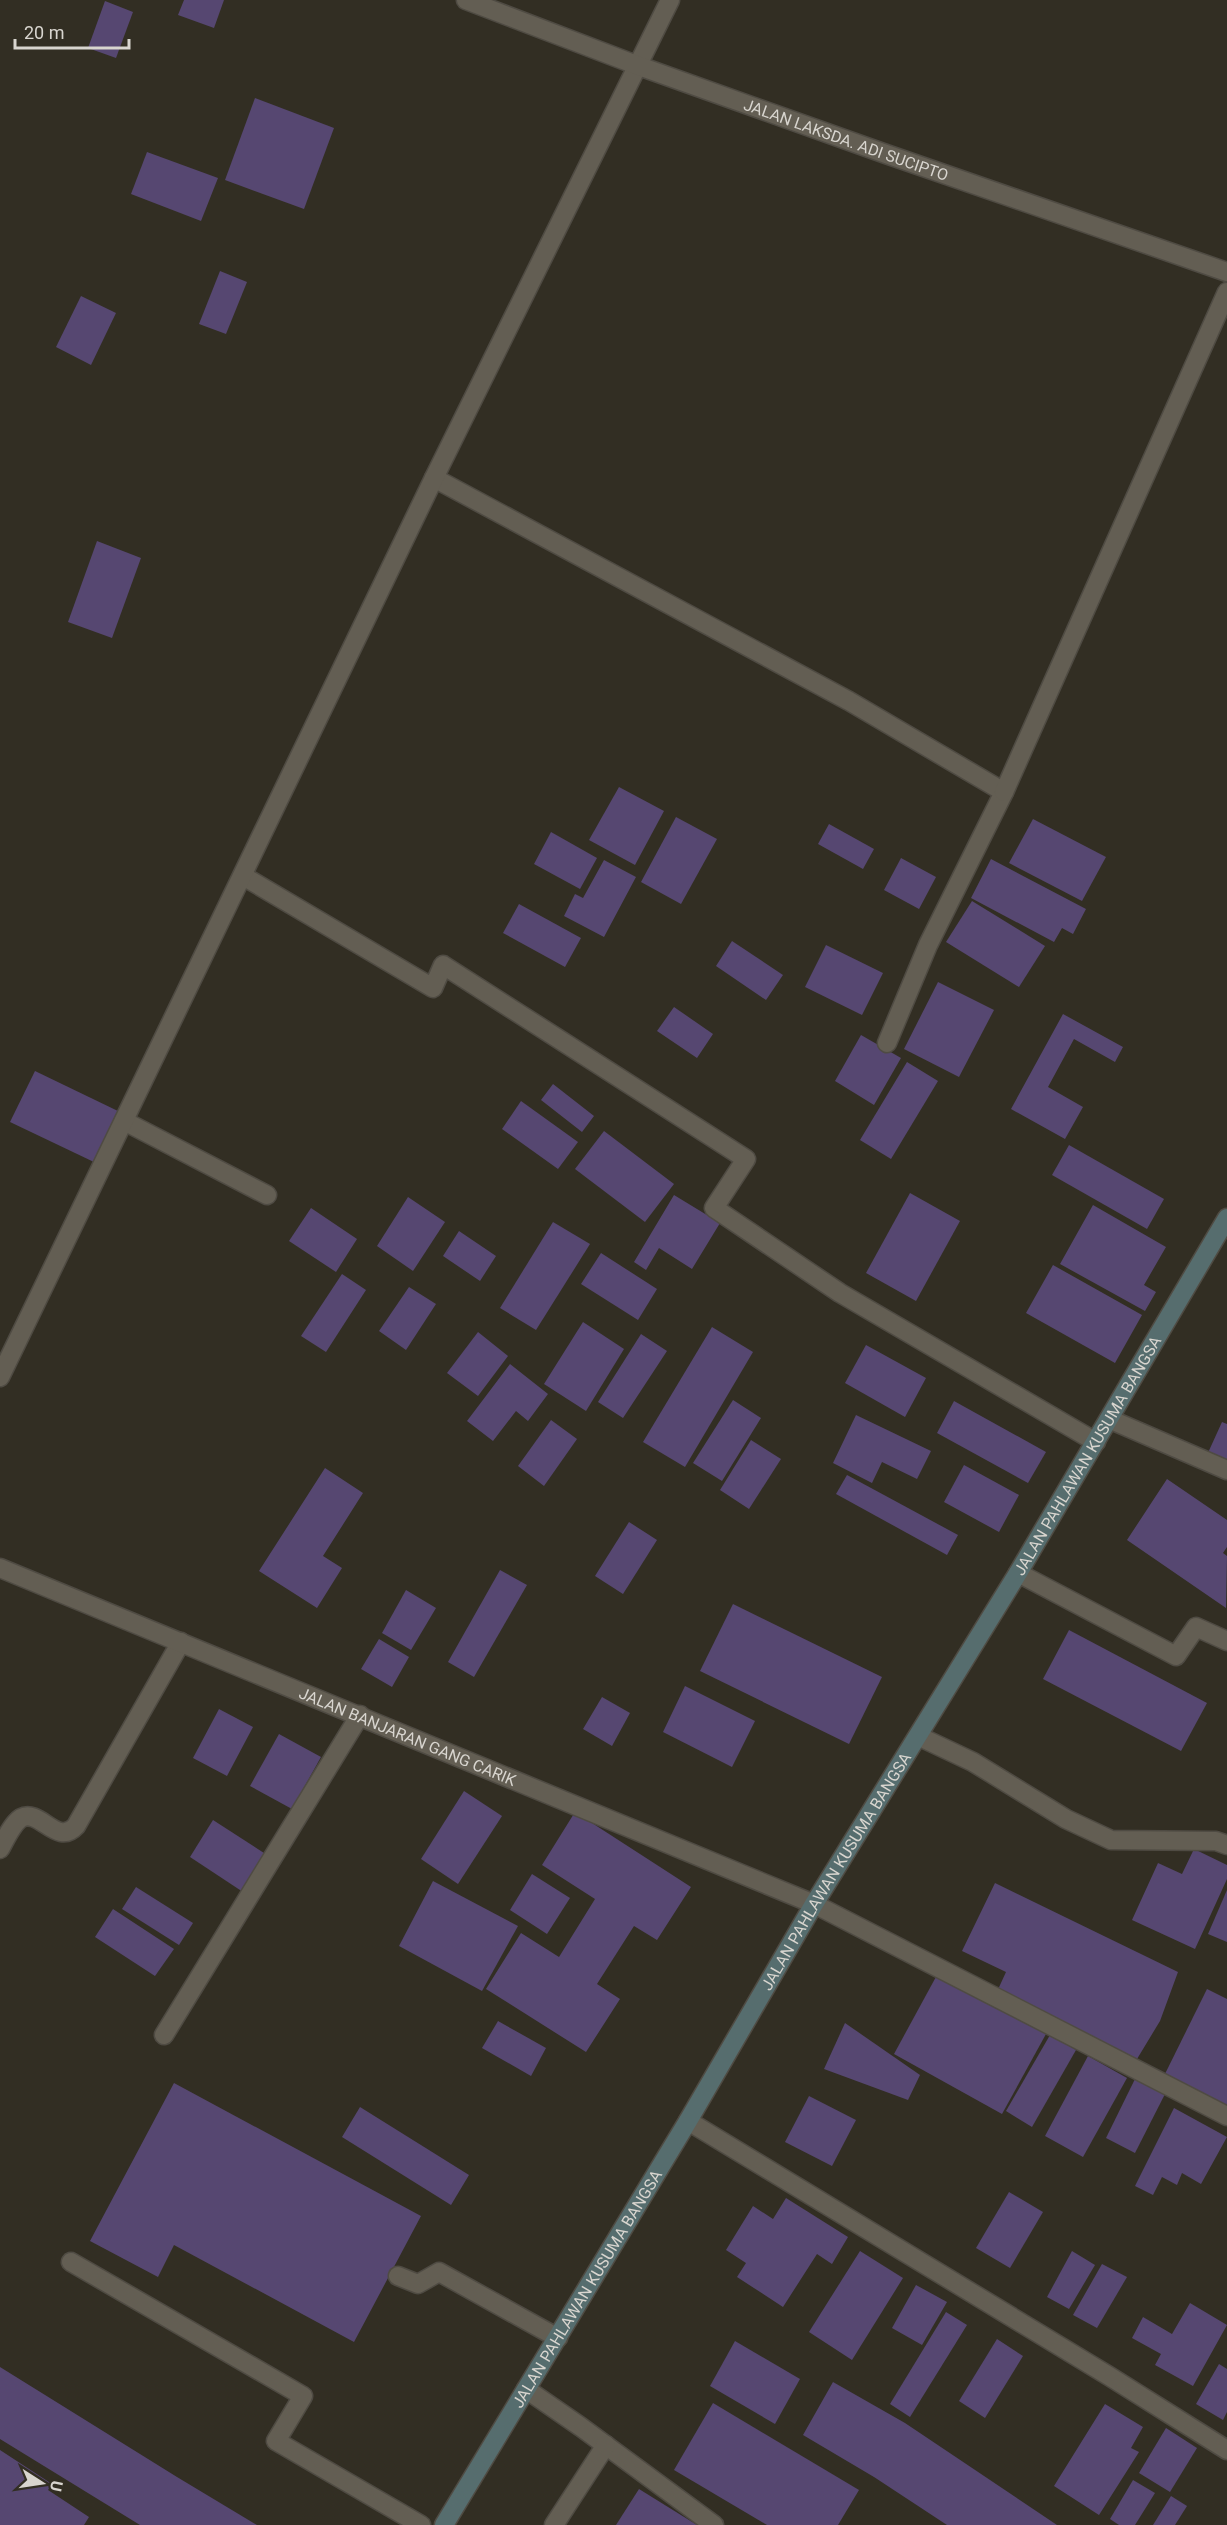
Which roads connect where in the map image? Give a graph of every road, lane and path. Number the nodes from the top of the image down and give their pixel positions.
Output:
1 (466, 0) edge
2 (670, 0) edge
3 (639, 66) junction
4 (1227, 272) edge
5 (1227, 292) edge
6 (434, 478) junction
7 (1004, 792) junction
8 (243, 876) junction
9 (887, 1043) dead end
10 (124, 1121) junction
11 (267, 1195) dead end
12 (1227, 1218) edge
13 (0, 1377) edge
14 (1109, 1419) junction
15 (1096, 1442) junction
16 (1227, 1470) edge
17 (0, 1568) edge
18 (1018, 1572) junction
19 (1227, 1641) edge
20 (181, 1642) junction
21 (360, 1715) junction
22 (918, 1736) junction
23 (1227, 1845) edge
24 (0, 1849) edge
25 (814, 1904) junction
26 (164, 2035) dead end
27 (1227, 2116) edge
28 (687, 2121) junction
29 (71, 2262) dead end
30 (398, 2276) dead end
31 (558, 2338) junction
32 (526, 2389) junction
33 (606, 2445) junction
34 (1227, 2450) edge
35 (421, 2525) edge
36 (444, 2525) edge
37 (554, 2525) edge
38 (714, 2525) edge

1 - 3 street, JALAN LAKSDA. ADI SUCIPTO
2 - 3 street
3 - 4 street, JALAN LAKSDA. ADI SUCIPTO
3 - 6 street
5 - 7 street
6 - 7 street
6 - 8 street
7 - 9 street
8 - 10 street
8 - 15 street
10 - 11 street
10 - 13 street
12 - 14 main road, JALAN PAHLAWAN KUSUMA BANGSA
14 - 15 main road, JALAN PAHLAWAN KUSUMA BANGSA
14 - 16 street
15 - 18 main road, JALAN PAHLAWAN KUSUMA BANGSA
17 - 20 street, JALAN BANJARAN GANG CARIK
18 - 19 street
18 - 22 main road, JALAN PAHLAWAN KUSUMA BANGSA
20 - 21 street, JALAN BANJARAN GANG CARIK
20 - 24 street
21 - 25 street, JALAN BANJARAN GANG CARIK
21 - 26 street
22 - 23 street
22 - 25 main road, JALAN PAHLAWAN KUSUMA BANGSA
25 - 27 street, JALAN BANJARAN GANG CARIK
25 - 28 main road, JALAN PAHLAWAN KUSUMA BANGSA
28 - 31 main road, JALAN PAHLAWAN KUSUMA BANGSA
28 - 34 street
29 - 35 street
30 - 31 street
31 - 32 main road, JALAN PAHLAWAN KUSUMA BANGSA
32 - 33 street
32 - 36 main road, JALAN PAHLAWAN KUSUMA BANGSA
33 - 37 street
33 - 38 street

